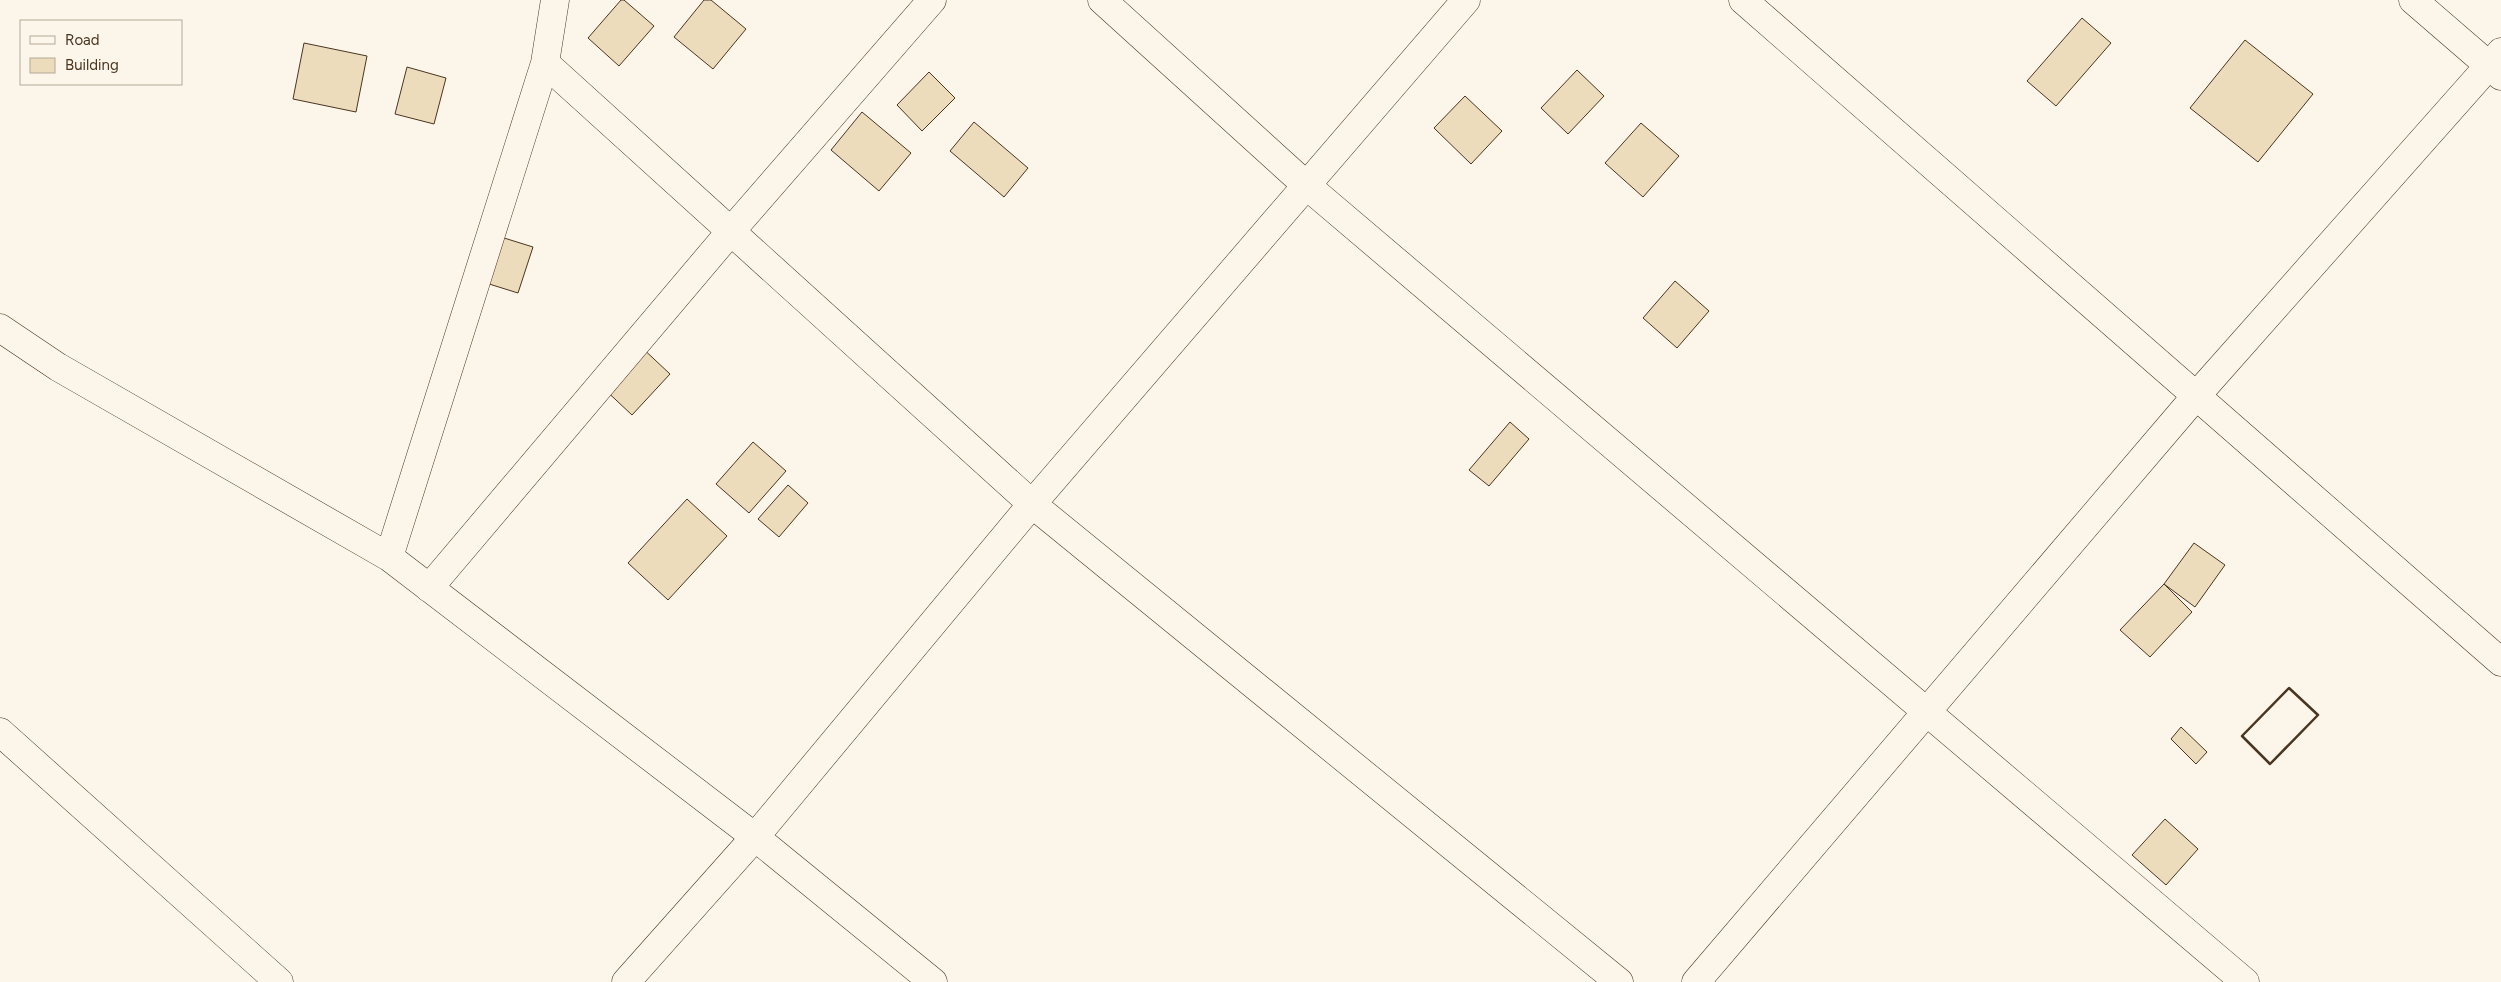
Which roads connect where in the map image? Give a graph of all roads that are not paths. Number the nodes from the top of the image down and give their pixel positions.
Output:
1 (554, 0) edge
2 (932, 0) edge
3 (1102, 0) edge
4 (1466, 0) edge
5 (1742, 0) edge
6 (2413, 0) edge
7 (546, 63) junction
8 (2497, 65) edge
9 (1306, 185) junction
10 (731, 231) junction
11 (0, 328) edge
12 (2196, 396) junction
13 (1032, 504) junction
14 (389, 557) junction
15 (429, 588) junction
16 (2501, 662) edge
17 (1927, 712) junction
18 (0, 732) edge
19 (755, 836) junction
20 (278, 982) edge
21 (626, 982) edge
22 (933, 982) edge
23 (1619, 982) edge
24 (1696, 982) edge
25 (2246, 982) edge

1 - 7 street
2 - 10 street
3 - 9 street
4 - 9 street
5 - 12 street
6 - 8 street
7 - 10 street
7 - 14 street
8 - 12 street
9 - 13 street
9 - 17 street
10 - 13 street
10 - 15 street
11 - 14 street
12 - 16 street
12 - 17 street
13 - 19 street
13 - 23 street
14 - 15 street
15 - 19 street
17 - 24 street
17 - 25 street
18 - 20 street
19 - 21 street
19 - 22 street

